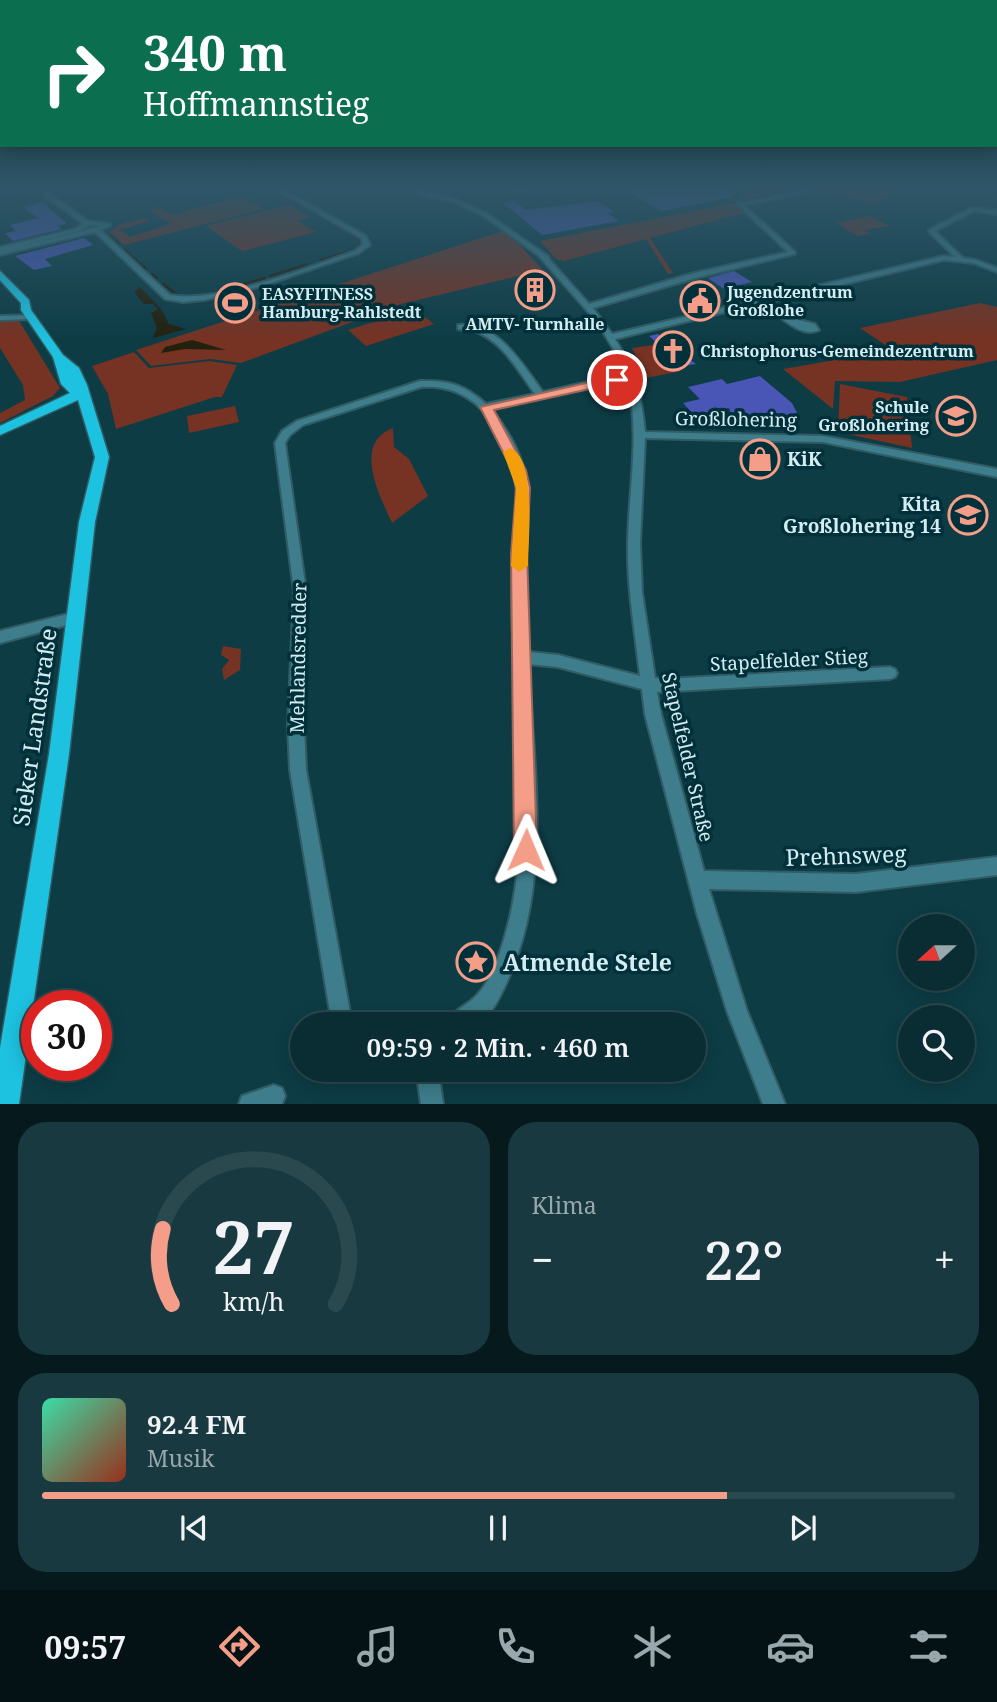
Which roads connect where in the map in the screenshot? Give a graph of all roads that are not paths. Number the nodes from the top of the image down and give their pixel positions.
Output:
1 (53, 238) edge
2 (104, 238) edge
3 (364, 238) edge
4 (520, 238) edge
5 (776, 238) edge
6 (938, 238) edge
7 (0, 251) edge
8 (960, 258) junction
9 (997, 270) edge
10 (0, 274) edge
11 (0, 283) edge
12 (764, 301) junction
13 (588, 307) junction
14 (24, 311) junction
15 (0, 317) edge
16 (793, 321) dead end
17 (461, 327) dead end
18 (611, 337) junction
19 (632, 379) junction
20 (80, 395) junction
21 (541, 395) junction
22 (487, 407) junction
23 (39, 414) junction
24 (0, 428) edge
25 (640, 435) junction
26 (997, 472) edge
27 (76, 617) junction
28 (0, 637) edge
29 (522, 658) junction
30 (890, 673) dead end
31 (648, 684) junction
32 (997, 866) edge
33 (696, 880) junction
34 (340, 1012) edge
35 (472, 1012) edge
36 (429, 1082) edge
37 (274, 1096) dead end
38 (5, 1104) edge
39 (250, 1104) edge
40 (432, 1104) edge
41 (774, 1104) edge

1 - 7 street
2 - 3 street
4 - 13 street, Stapelfelder Straße
5 - 13 street
6 - 8 street
8 - 9 street
8 - 12 street
10 - 14 main road, Sieker Landstraße
11 - 14 main road, Sieker Landstraße
12 - 16 street
12 - 18 street
13 - 18 street, Stapelfelder Straße
14 - 15 street
14 - 15 street
14 - 20 main road, Sieker Landstraße
17 - 21 street
18 - 19 street, Stapelfelder Straße
19 - 21 street
19 - 25 street, Stapelfelder Straße
20 - 23 main road
20 - 23 main road
20 - 24 main road
20 - 27 main road, Sieker Landstraße
21 - 22 street
22 - 29 street
22 - 34 street, Mehlandsredder
23 - 24 main road
25 - 26 street, Großlohering
25 - 31 street, Stapelfelder Straße
27 - 28 street
27 - 38 main road, Sieker Landstraße
29 - 31 street
29 - 35 street
30 - 31 street, Stapelfelder Stieg
31 - 33 street, Stapelfelder Straße
32 - 33 street, Prehnsweg
33 - 41 street, Stapelfelder Straße
36 - 40 street
37 - 39 street

